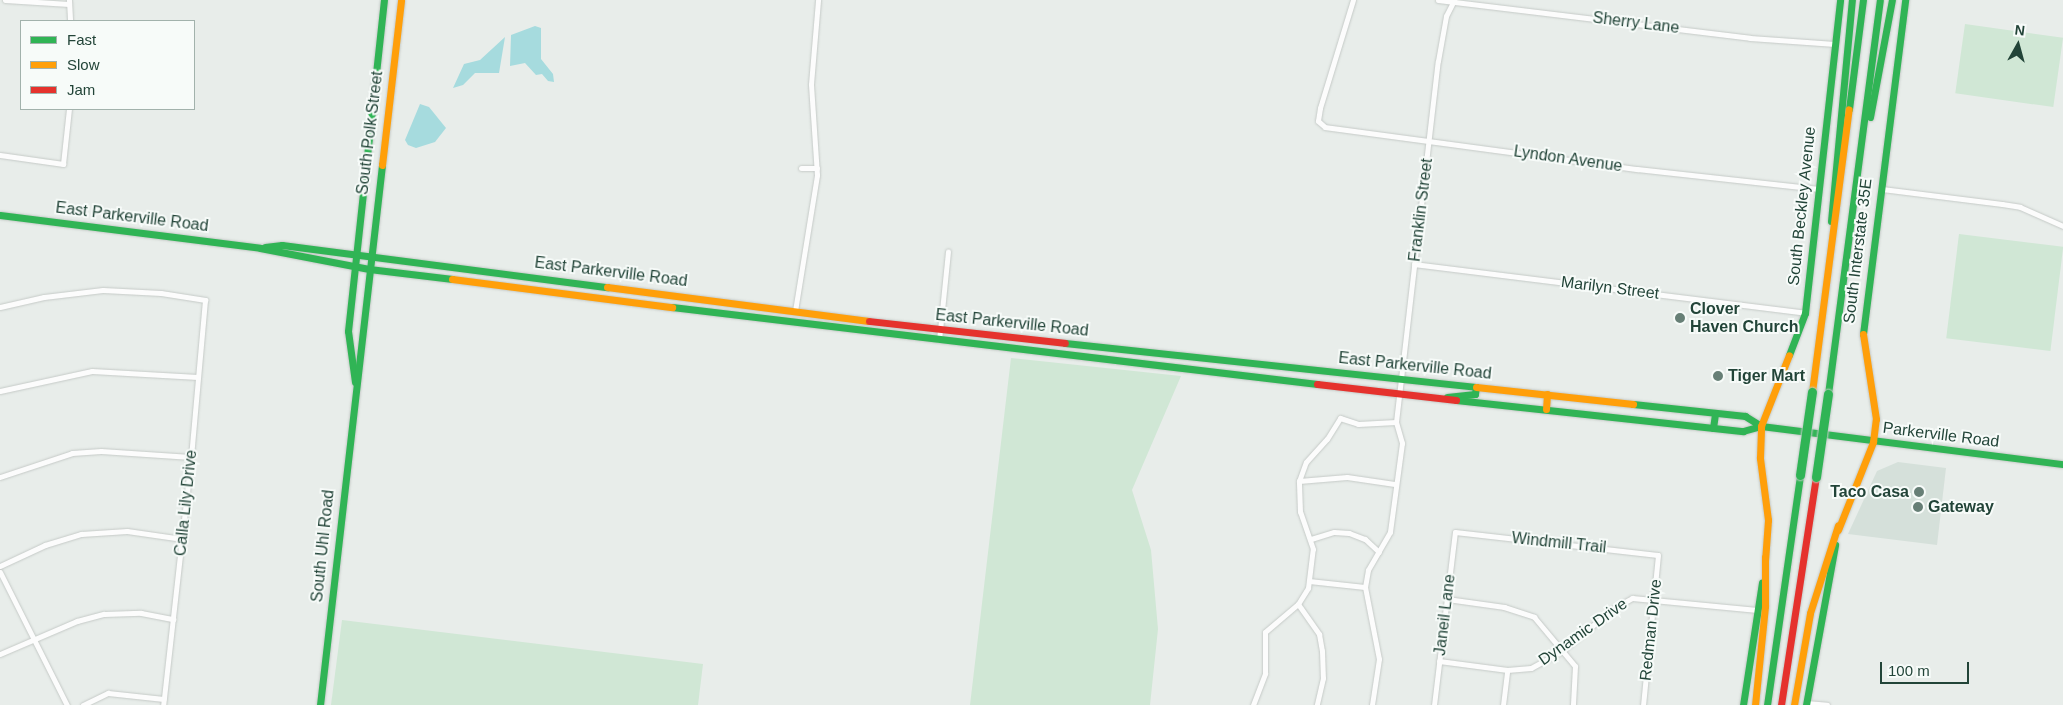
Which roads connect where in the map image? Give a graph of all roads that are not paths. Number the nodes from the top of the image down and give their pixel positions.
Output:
1 (5, 0) edge
2 (384, 0) edge
3 (401, 0) edge
4 (818, 0) edge
5 (1353, 0) edge
6 (1438, 0) edge
7 (1840, 0) edge
8 (1852, 0) edge
9 (1864, 0) edge
10 (1880, 0) edge
11 (1892, 0) edge
12 (1905, 0) edge
13 (1454, 1) edge
14 (69, 2) edge
15 (70, 20) edge
16 (1835, 44) junction
17 (69, 110) edge
18 (1429, 142) junction
19 (0, 155) edge
20 (1860, 161) junction
21 (801, 168) dead end
22 (817, 168) junction
23 (1819, 189) junction
24 (1882, 189) junction
25 (0, 215) edge
26 (2063, 226) edge
27 (260, 248) junction
28 (948, 252) dead end
29 (355, 254) junction
30 (371, 256) junction
31 (1831, 258) junction
32 (1414, 264) junction
33 (353, 267) junction
34 (369, 269) junction
35 (596, 285) junction
36 (594, 296) junction
37 (722, 302) junction
38 (0, 307) edge
39 (720, 312) junction
40 (1805, 312) junction
41 (795, 316) junction
42 (940, 330) junction
43 (939, 340) junction
44 (1093, 347) junction
45 (1091, 359) junction
46 (198, 377) junction
47 (1402, 380) junction
48 (1476, 387) junction
49 (356, 390) junction
50 (0, 391) edge
51 (1547, 394) junction
52 (1400, 395) junction
53 (1429, 398) junction
54 (1546, 409) junction
55 (1714, 413) junction
56 (1396, 422) junction
57 (1761, 426) junction
58 (1713, 428) junction
59 (1815, 434) joint
60 (1874, 442) junction
61 (192, 457) junction
62 (2063, 464) edge
63 (0, 477) edge
64 (1299, 481) junction
65 (1394, 484) junction
66 (1838, 525) junction
67 (1461, 532) joint
68 (182, 539) junction
69 (1310, 539) junction
70 (1378, 552) junction
71 (1658, 556) joint
72 (1765, 557) junction
73 (0, 566) edge
74 (0, 572) edge
75 (1309, 581) junction
76 (1365, 587) junction
77 (1446, 599) junction
78 (1656, 600) junction
79 (1298, 604) junction
80 (1757, 610) junction
81 (173, 619) junction
82 (35, 641) junction
83 (1563, 650) junction
84 (0, 654) edge
85 (1439, 661) junction
86 (1507, 670) junction
87 (163, 702) edge
88 (1806, 704) edge
89 (67, 705) edge
90 (83, 705) edge
91 (320, 705) edge
92 (1253, 705) edge
93 (1317, 705) edge
94 (1372, 705) edge
95 (1434, 705) edge
96 (1503, 705) edge
97 (1573, 705) edge
98 (1643, 705) edge
99 (1743, 705) edge
100 (1755, 705) edge
101 (1767, 705) edge
102 (1781, 705) edge
103 (1794, 705) edge
104 (1827, 705) edge

1 - 14 street
2 - 29 main road, South Polk Street
3 - 30 main road, South Polk Street
4 - 22 street
5 - 18 street, Lyndon Avenue
6 - 13 street, Sherry Lane
7 - 16 main road, South Beckley Avenue
8 - 31 main road
9 - 31 main road
10 - 20 main road
11 - 20 main road
12 - 24 main road, South Interstate 35E
13 - 16 street, Sherry Lane
13 - 18 street, Franklin Street
14 - 15 street
16 - 23 main road, South Beckley Avenue
17 - 19 street
18 - 23 street, Lyndon Avenue
18 - 32 street, Franklin Street
20 - 102 main road, bridge
21 - 22 street
22 - 41 street
23 - 40 main road, South Beckley Avenue
24 - 26 street
24 - 60 main road, South Interstate 35E
25 - 27 main road, East Parkerville Road
27 - 29 main road, East Parkerville Road
27 - 33 main road, East Parkerville Road
28 - 42 street
29 - 30 main road, East Parkerville Road
29 - 33 main road, South Polk Street
30 - 34 main road, South Polk Street
30 - 35 main road, East Parkerville Road
31 - 101 main road, bridge
32 - 40 street, Marilyn Street
32 - 47 street, Franklin Street
33 - 34 main road, East Parkerville Road
33 - 49 main road, South Uhl Road
34 - 36 main road, East Parkerville Road
34 - 49 main road, South Uhl Road
35 - 36 main road
35 - 37 main road, East Parkerville Road
36 - 39 main road, East Parkerville Road
37 - 39 main road
37 - 41 main road, East Parkerville Road
38 - 46 street, Calla Lily Drive
39 - 41 main road, East Parkerville Road
40 - 57 main road, South Beckley Avenue
41 - 42 main road, East Parkerville Road
41 - 43 main road, East Parkerville Road
42 - 43 street
42 - 44 main road, East Parkerville Road
43 - 45 main road, East Parkerville Road
44 - 45 main road
44 - 47 main road, East Parkerville Road
45 - 52 main road, East Parkerville Road
46 - 50 street
46 - 61 street, Calla Lily Drive
47 - 48 main road, East Parkerville Road
47 - 52 street, Franklin Street
48 - 51 main road, East Parkerville Road
48 - 53 main road
49 - 91 main road, South Uhl Road
51 - 54 main road
51 - 55 main road, East Parkerville Road
52 - 53 main road, East Parkerville Road
52 - 56 street, Franklin Street
53 - 54 main road, East Parkerville Road
54 - 58 main road, East Parkerville Road
55 - 57 main road, East Parkerville Road
55 - 58 main road
56 - 64 street
56 - 65 street
57 - 58 main road, East Parkerville Road
57 - 59 main road, East Parkerville Road
57 - 72 main road, South Beckley Avenue
59 - 60 main road, Parkerville Road
60 - 62 main road, Parkerville Road
60 - 66 main road, South Interstate 35E
61 - 63 street
61 - 68 street, Calla Lily Drive
64 - 65 street
64 - 69 street
65 - 70 street
66 - 88 main road, South Interstate 35E
66 - 103 main road
67 - 71 street, Windmill Trail
67 - 77 street, Janeil Lane
68 - 73 street
68 - 81 street, Calla Lily Drive
69 - 70 street
69 - 75 street
70 - 76 street
71 - 78 street, Redman Drive
72 - 80 main road, South Beckley Avenue
72 - 100 main road
74 - 82 street
75 - 76 street
75 - 79 street
76 - 94 street
77 - 83 street
77 - 85 street, Janeil Lane
78 - 80 street, Dynamic Drive
78 - 83 street, Dynamic Drive
78 - 98 street, Redman Drive
79 - 92 street
79 - 93 street
80 - 99 main road, South Beckley Avenue
81 - 82 street
81 - 87 street, Calla Lily Drive
82 - 84 street
82 - 89 street
83 - 86 street, Dynamic Drive
83 - 97 street
85 - 86 street, Dynamic Drive
85 - 95 street, Janeil Lane
86 - 96 street
87 - 90 street
88 - 104 street

